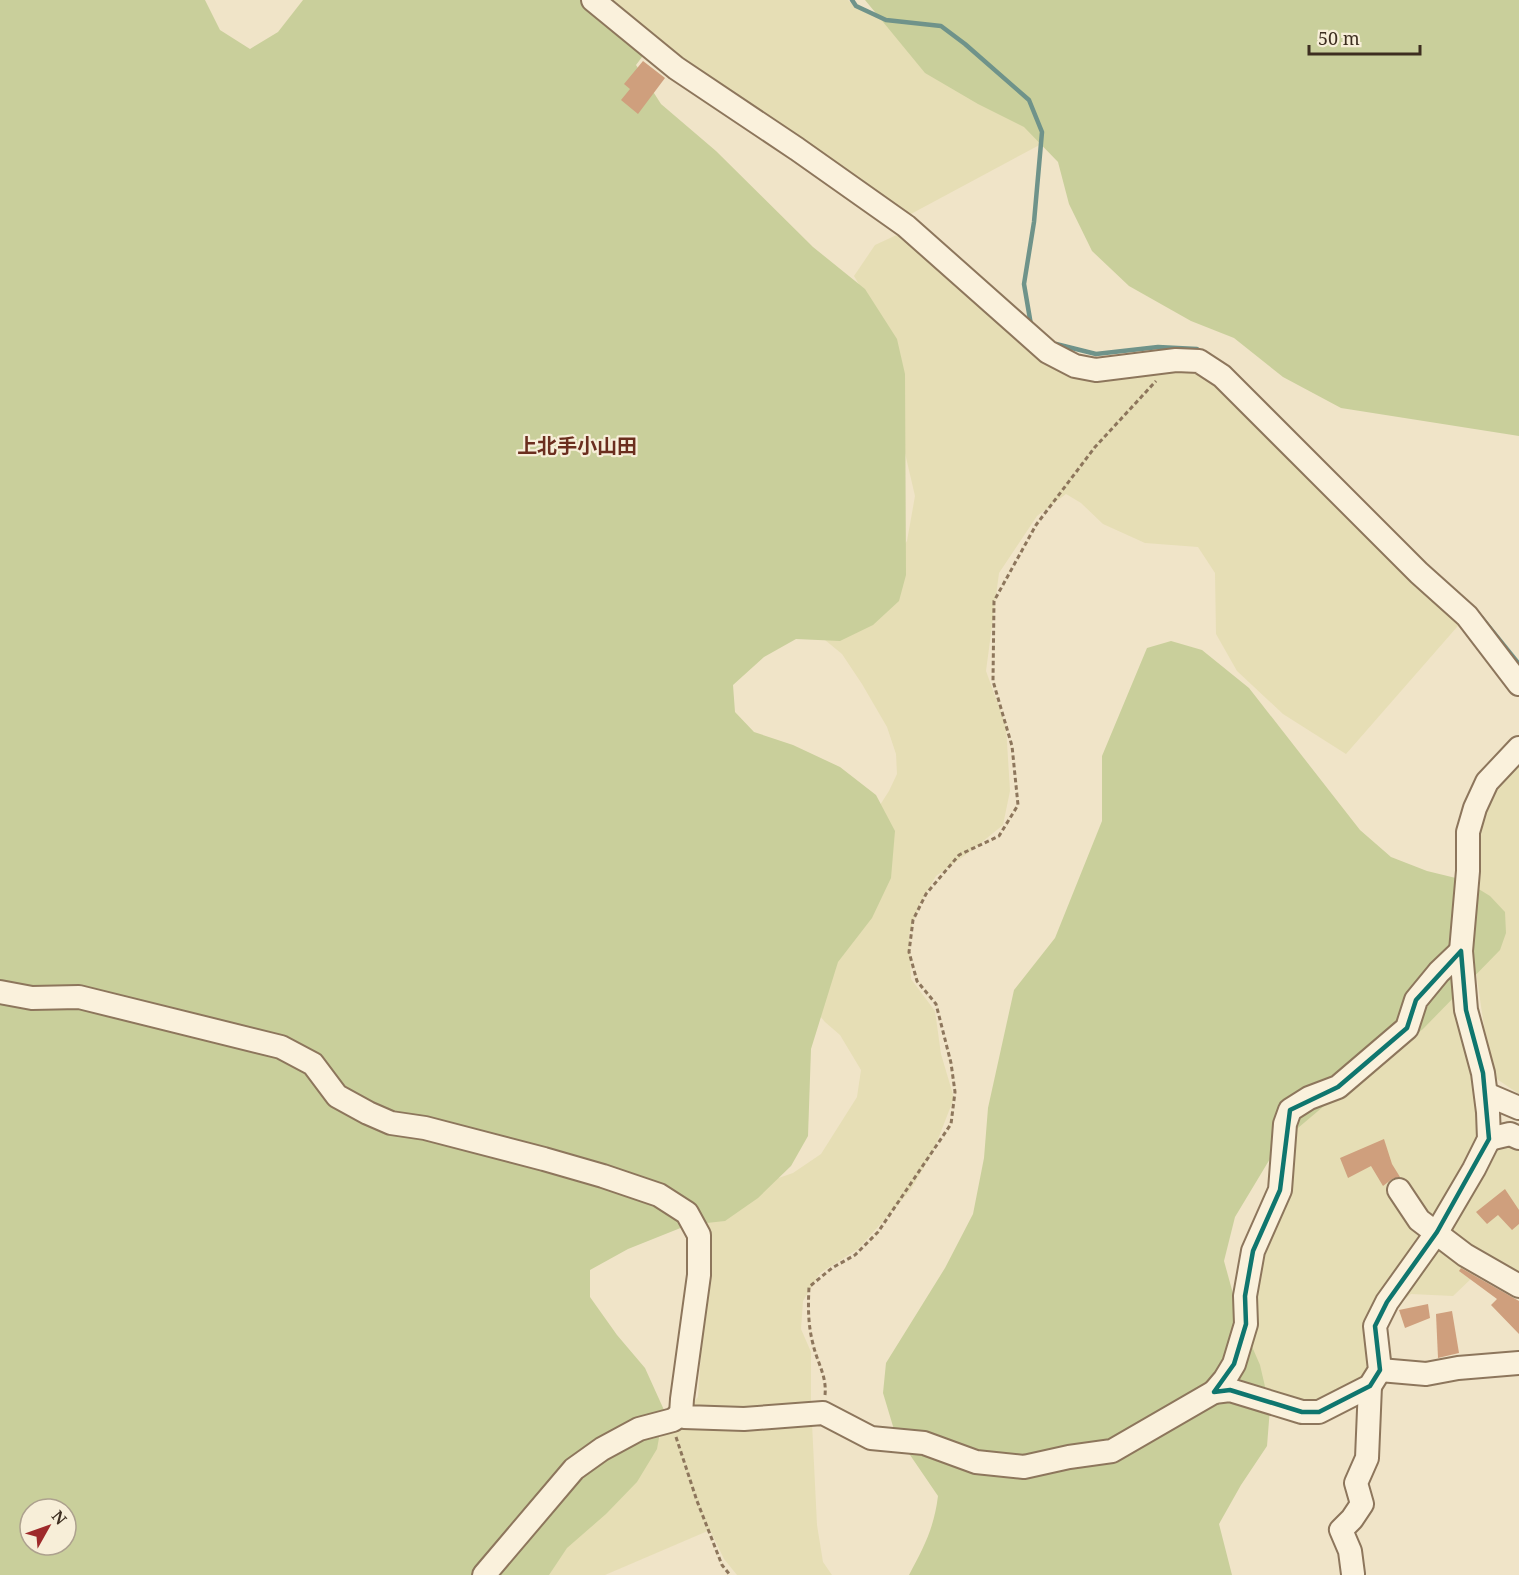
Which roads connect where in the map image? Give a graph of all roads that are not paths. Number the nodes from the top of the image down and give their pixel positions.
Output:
1 (593, 0) edge
2 (1519, 684) edge
3 (1519, 748) edge
4 (1461, 951) junction
5 (0, 992) edge
6 (1486, 1094) junction
7 (1519, 1108) edge
8 (1519, 1138) edge
9 (1489, 1139) junction
10 (1399, 1190) dead end
11 (1437, 1232) junction
12 (1519, 1286) edge
13 (1519, 1363) edge
14 (1375, 1378) junction
15 (1214, 1392) junction
16 (682, 1415) junction
17 (1353, 1574) edge
18 (484, 1575) edge

1 - 2 street
3 - 4 street
4 - 6 street
4 - 15 street
5 - 16 street
6 - 7 street
6 - 9 street
8 - 9 street
9 - 11 street
10 - 11 street
11 - 12 street
11 - 14 street
13 - 14 street
14 - 15 street
14 - 17 street
15 - 16 street
16 - 18 street

